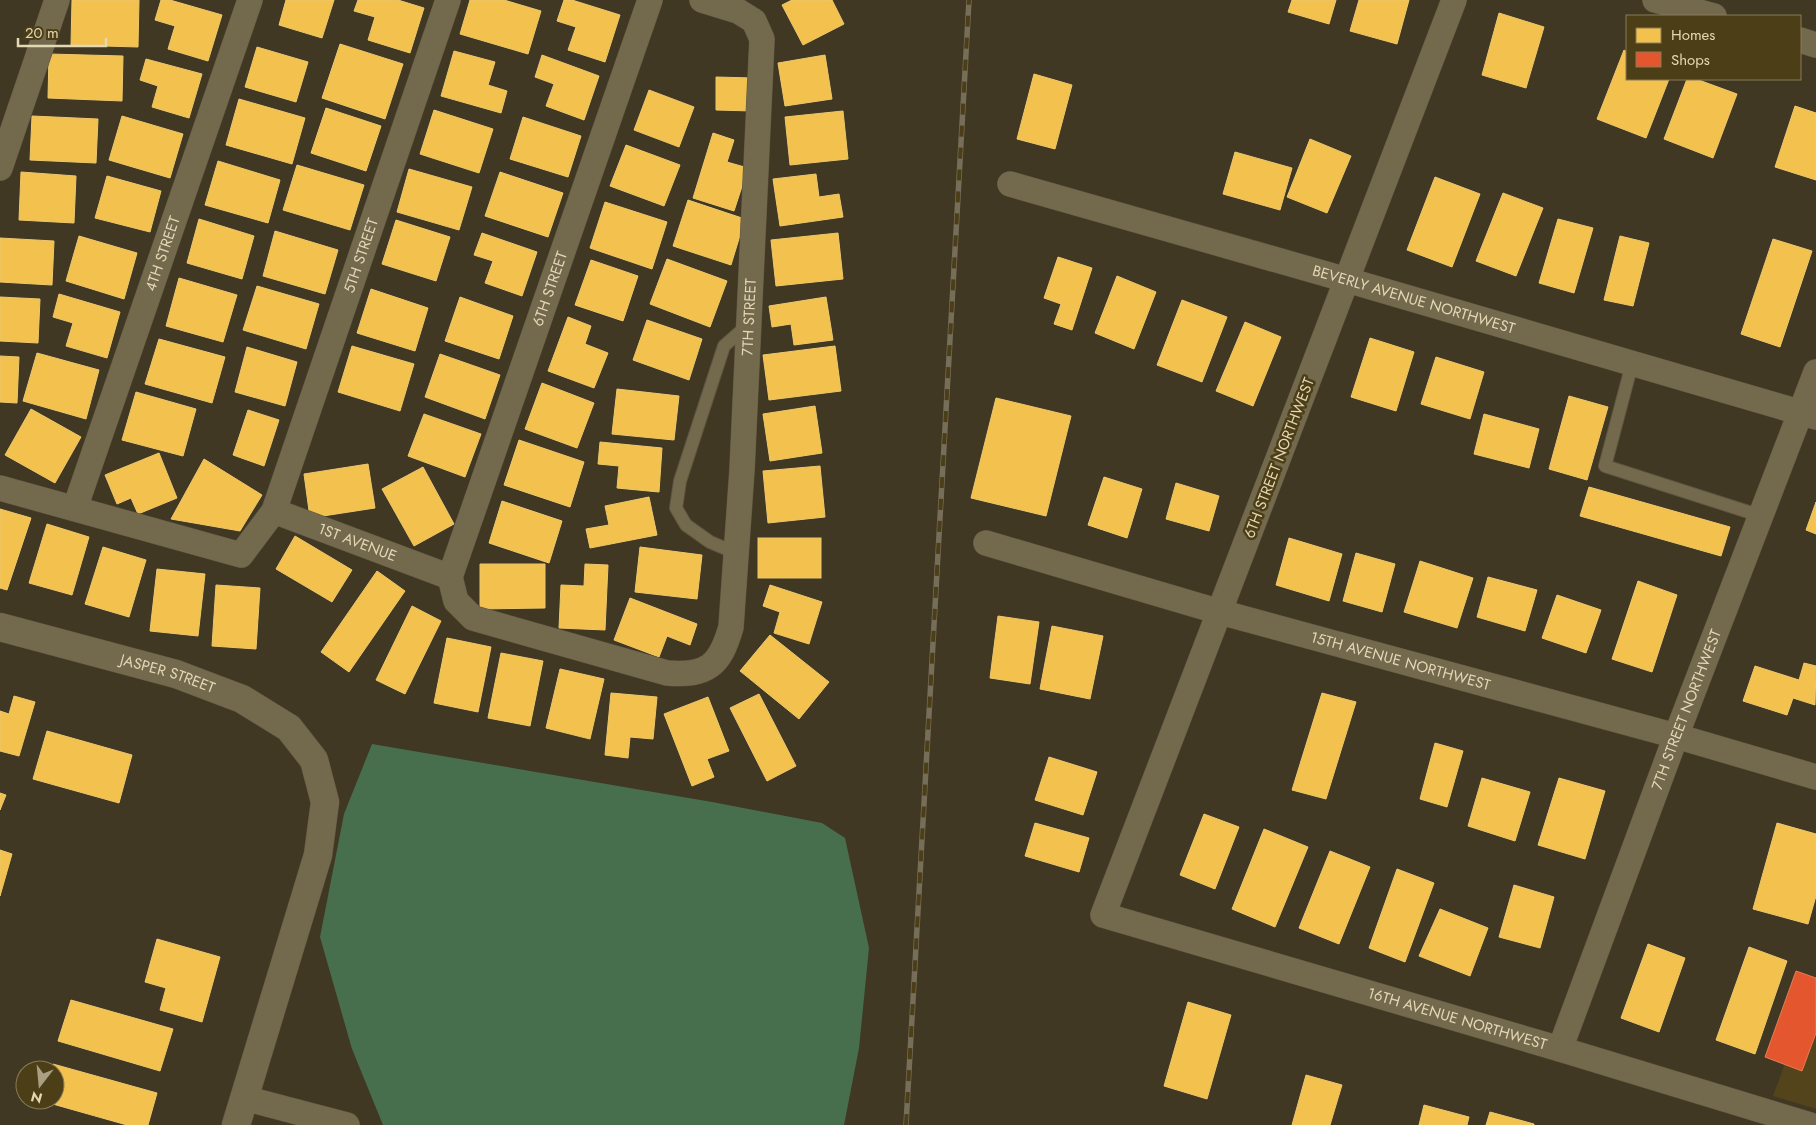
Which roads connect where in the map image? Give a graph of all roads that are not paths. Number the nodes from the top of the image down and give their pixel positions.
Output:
1 (57, 0) edge
2 (250, 0) edge
3 (448, 0) edge
4 (650, 0) edge
5 (702, 0) edge
6 (1454, 0) edge
7 (1656, 0) edge
8 (1710, 15) edge
9 (1801, 40) edge
10 (1816, 45) edge
11 (0, 168) edge
12 (1010, 184) dead end
13 (1347, 280) junction
14 (749, 324) junction
15 (1632, 364) junction
16 (1816, 372) edge
17 (1809, 415) edge
18 (0, 488) edge
19 (75, 508) junction
20 (274, 511) junction
21 (1761, 516) junction
22 (986, 543) dead end
23 (736, 553) junction
24 (450, 577) junction
25 (1220, 612) junction
26 (0, 627) edge
27 (1676, 736) junction
28 (1816, 777) edge
29 (1103, 915) joint
30 (1560, 1049) junction
31 (244, 1098) junction
32 (236, 1125) edge
33 (347, 1125) edge
34 (1810, 1125) edge

1 - 11 street
2 - 19 street, 4TH STREET
3 - 20 street, 5TH STREET
4 - 24 street, 6TH STREET
5 - 14 street, 7TH STREET
6 - 13 street, 6TH STREET NORTHWEST
7 - 8 street
9 - 10 street
12 - 13 street, BEVERLY AVENUE NORTHWEST
13 - 15 street, BEVERLY AVENUE NORTHWEST
13 - 25 street, 6TH STREET NORTHWEST
14 - 23 street, 7TH STREET
14 - 23 lane
15 - 17 street, BEVERLY AVENUE NORTHWEST
15 - 21 lane
16 - 17 street, 7TH STREET NORTHWEST
17 - 21 street, 7TH STREET NORTHWEST
18 - 19 street
19 - 20 street
20 - 24 street, 1ST AVENUE
21 - 27 street, 7TH STREET NORTHWEST
22 - 25 street, 15TH AVENUE NORTHWEST
23 - 24 street, 7TH STREET
25 - 27 street, 15TH AVENUE NORTHWEST
25 - 29 street, 6TH STREET NORTHWEST
26 - 31 street, JASPER STREET
27 - 28 street, 15TH AVENUE NORTHWEST
27 - 30 street, 7TH STREET NORTHWEST
29 - 30 street, 16TH AVENUE NORTHWEST
30 - 34 street, 16TH AVENUE NORTHWEST
31 - 32 street
31 - 33 street

